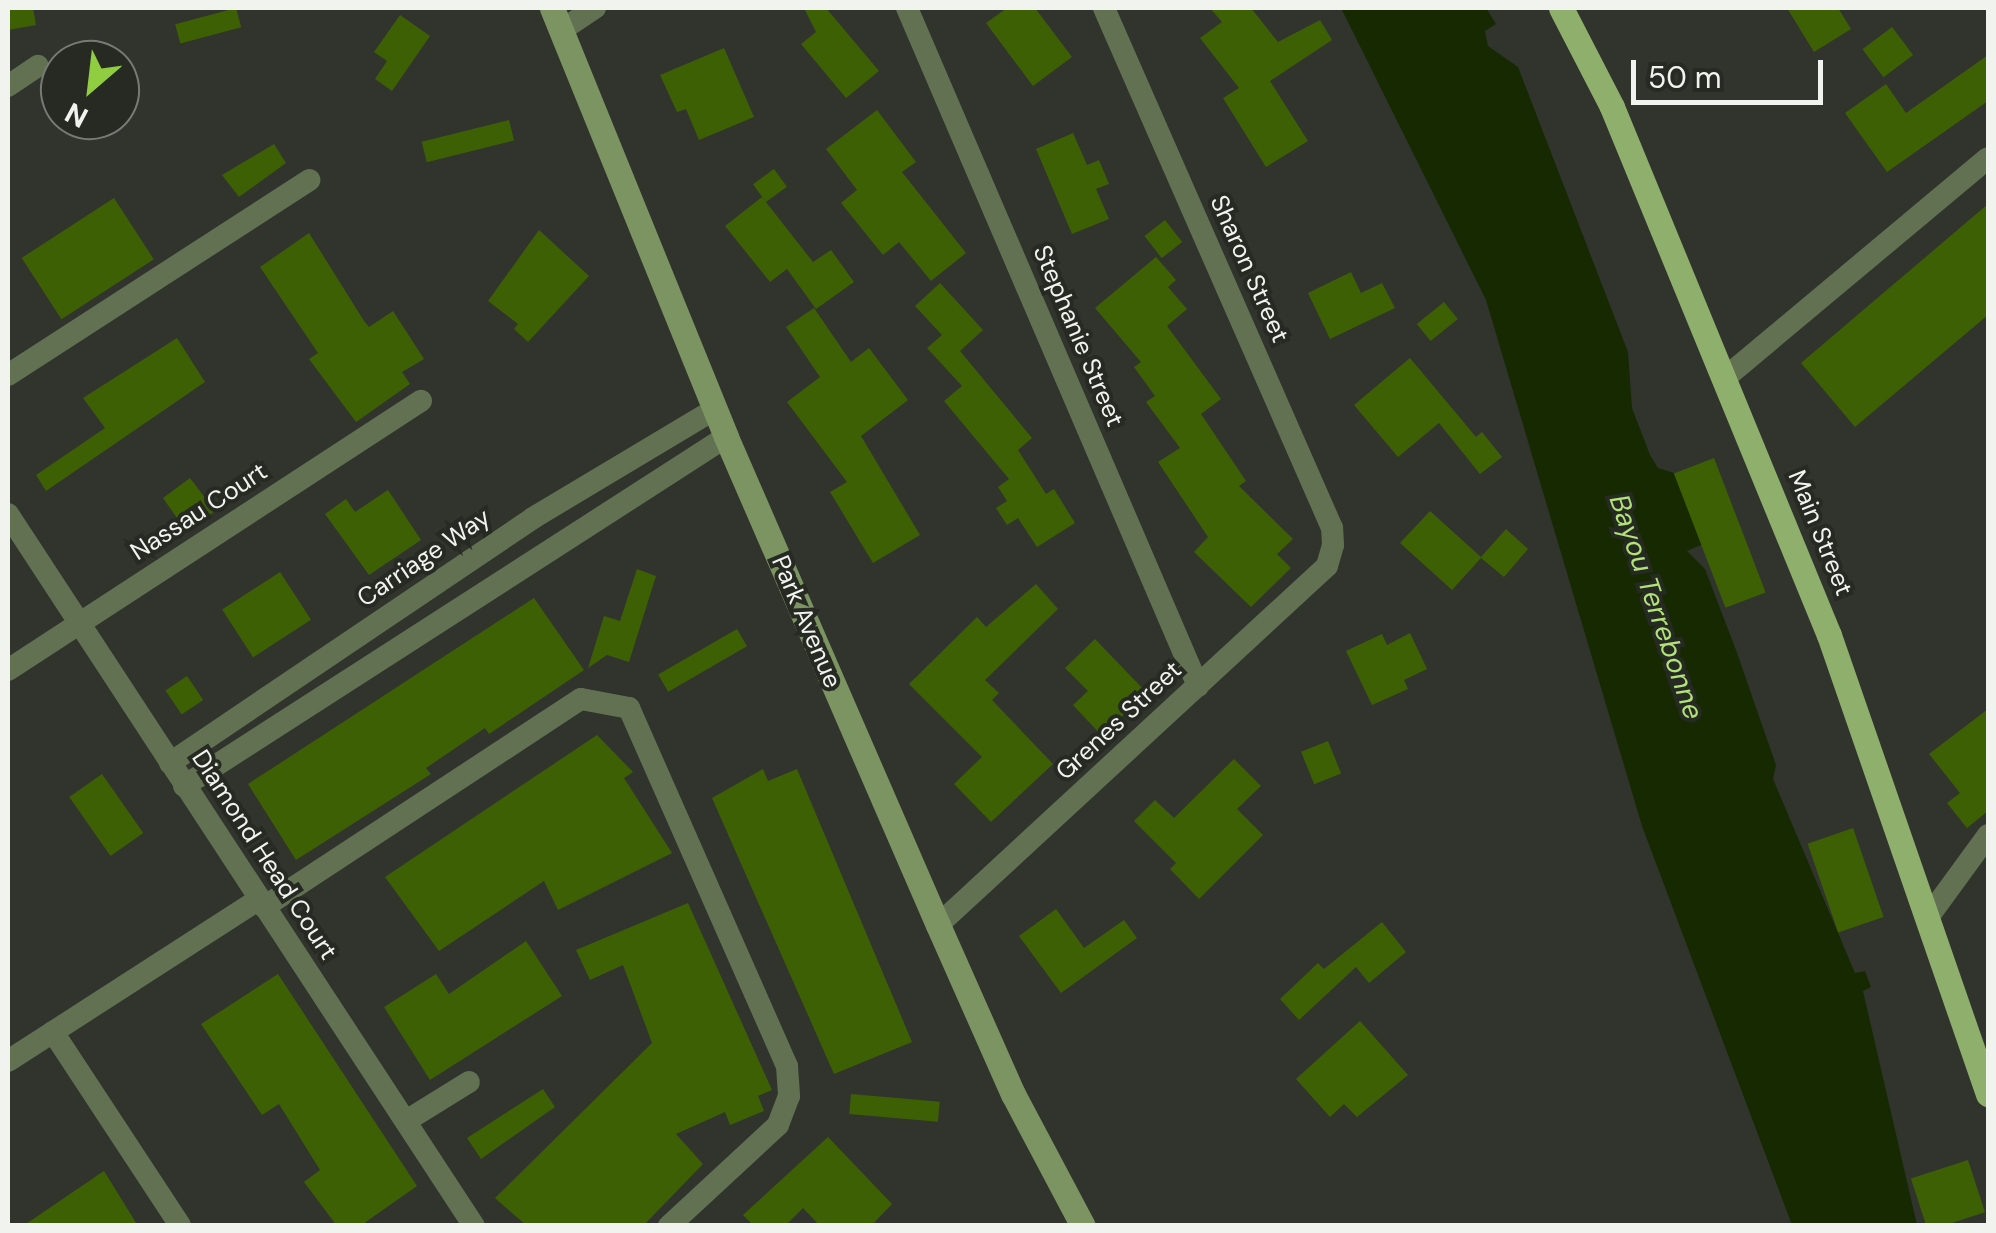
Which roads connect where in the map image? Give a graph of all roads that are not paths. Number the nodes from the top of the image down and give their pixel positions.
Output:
1 (594, 8) edge
2 (906, 8) edge
3 (1104, 8) edge
4 (1562, 8) edge
5 (557, 18) edge
6 (38, 66) dead end
7 (8, 86) edge
8 (1988, 158) edge
9 (310, 180) dead end
10 (8, 375) edge
11 (1726, 377) junction
12 (421, 401) dead end
13 (715, 408) junction
14 (726, 437) junction
15 (8, 514) edge
16 (1330, 554) joint
17 (79, 623) junction
18 (8, 670) edge
19 (1198, 686) junction
20 (170, 763) junction
21 (184, 786) junction
22 (1988, 835) edge
23 (262, 903) junction
24 (1929, 916) junction
25 (938, 925) junction
26 (53, 1032) junction
27 (8, 1061) edge
28 (469, 1082) dead end
29 (1988, 1094) edge
30 (406, 1122) junction
31 (180, 1225) edge
32 (474, 1226) edge
33 (669, 1226) edge
34 (1083, 1226) edge

1 - 5 street
2 - 19 street, Stephanie Street
3 - 16 street, Sharon Street
4 - 11 main road, Main Street
5 - 13 main road, Park Avenue
6 - 7 street
8 - 11 street
9 - 10 street
11 - 24 main road, Main Street
12 - 17 street, Nassau Court
13 - 14 main road, Park Avenue
13 - 20 street, Carriage Way
14 - 21 street
14 - 25 main road, Park Avenue
15 - 17 street, Diamond Head Court
16 - 19 street, Grenes Street
17 - 18 street, Nassau Court
17 - 20 street, Diamond Head Court
19 - 25 street, Grenes Street
20 - 21 street, Diamond Head Court
21 - 23 street, Diamond Head Court
22 - 24 street
23 - 26 street
23 - 30 street, Diamond Head Court
23 - 33 street
24 - 29 main road, Main Street
25 - 34 main road, Park Avenue
26 - 27 street
26 - 31 street
28 - 30 street
30 - 32 street, Diamond Head Court

